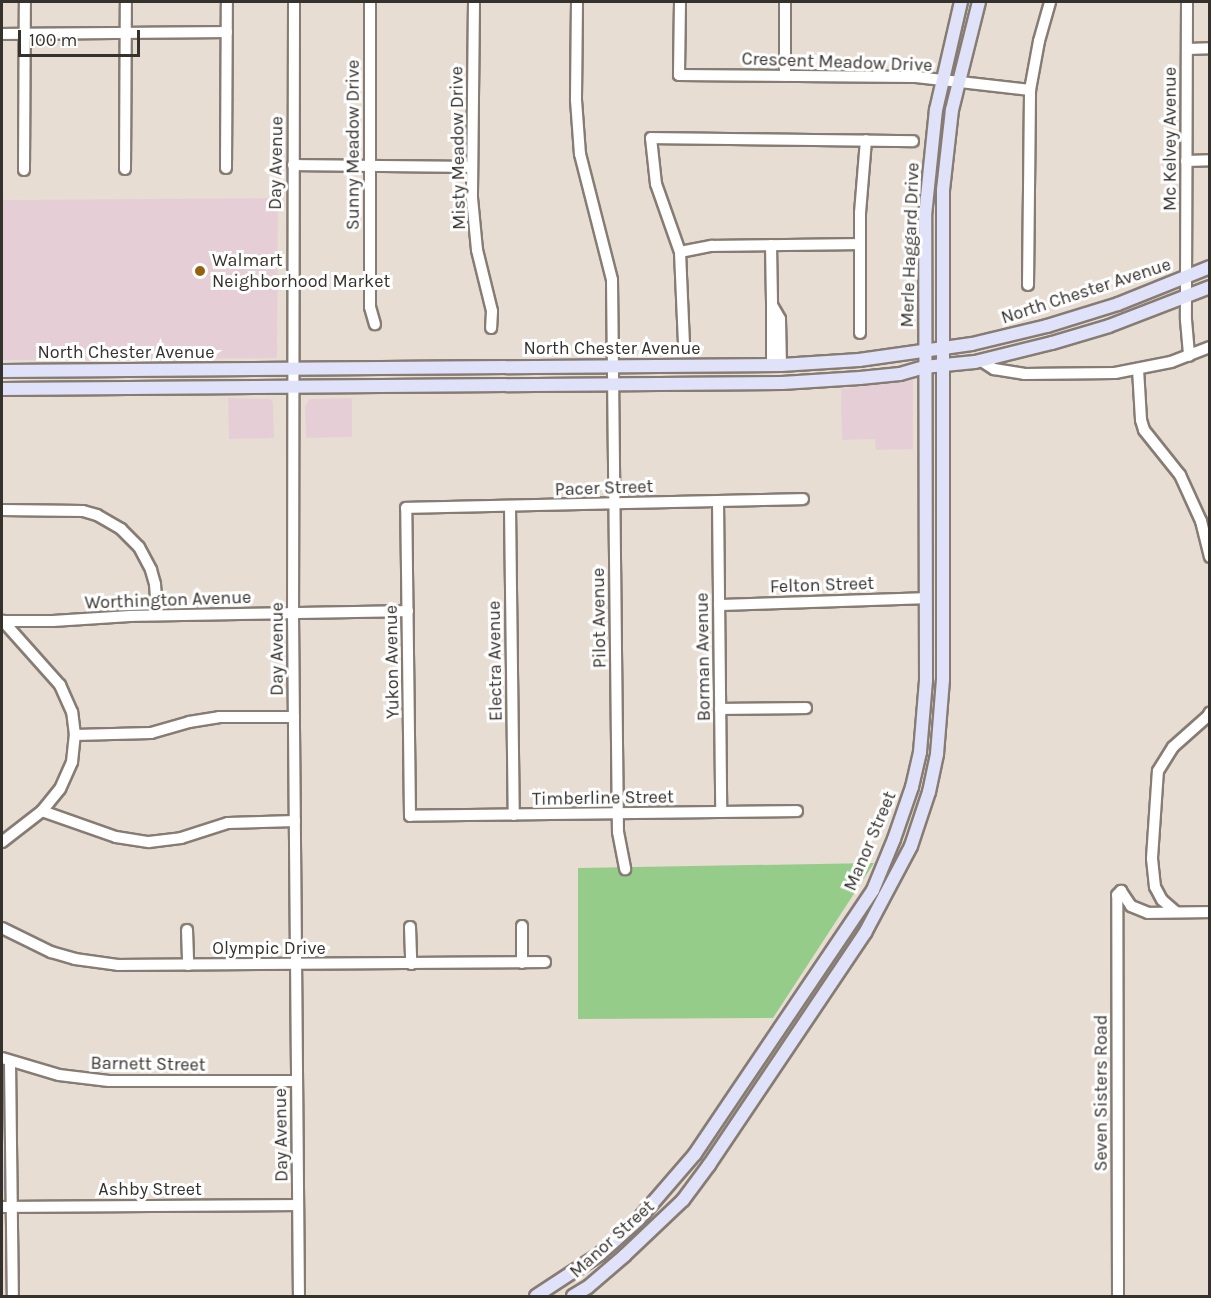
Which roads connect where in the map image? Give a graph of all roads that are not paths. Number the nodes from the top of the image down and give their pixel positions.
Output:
1 (25, 2) edge
2 (126, 2) edge
3 (227, 2) edge
4 (294, 2) edge
5 (370, 2) edge
6 (474, 2) edge
7 (577, 2) edge
8 (680, 2) edge
9 (785, 2) edge
10 (961, 2) edge
11 (979, 2) edge
12 (1050, 2) edge
13 (1187, 2) edge
14 (227, 32) junction
15 (126, 33) junction
16 (2, 34) edge
17 (25, 34) junction
18 (1209, 48) edge
19 (1186, 49) junction
20 (785, 76) junction
21 (941, 81) junction
22 (957, 84) junction
23 (1030, 90) junction
24 (866, 140) junction
25 (913, 141) dead end
26 (1209, 160) edge
27 (1186, 161) junction
28 (293, 165) junction
29 (369, 166) junction
30 (472, 167) junction
31 (226, 168) dead end
32 (125, 169) dead end
33 (24, 170) dead end
34 (859, 244) junction
35 (771, 245) junction
36 (680, 252) junction
37 (1209, 267) edge
38 (1187, 277) junction
39 (1028, 285) dead end
40 (1209, 287) edge
41 (1186, 297) junction
42 (375, 324) dead end
43 (491, 328) dead end
44 (860, 333) dead end
45 (684, 344) dead end
46 (944, 346) junction
47 (1209, 347) edge
48 (925, 349) junction
49 (1189, 356) junction
50 (980, 360) junction
51 (776, 365) junction
52 (944, 365) junction
53 (614, 366) junction
54 (924, 367) junction
55 (292, 369) junction
56 (1138, 369) junction
57 (49, 370) junction
58 (101, 370) junction
59 (2, 371) edge
60 (614, 385) junction
61 (293, 387) junction
62 (7, 389) edge
63 (58, 389) junction
64 (803, 499) dead end
65 (718, 501) junction
66 (614, 506) junction
67 (510, 507) junction
68 (406, 508) joint
69 (2, 510) edge
70 (1209, 557) edge
71 (925, 598) junction
72 (719, 605) junction
73 (408, 611) junction
74 (293, 613) junction
75 (157, 615) junction
76 (2, 621) edge
77 (806, 708) dead end
78 (720, 709) junction
79 (1209, 712) edge
80 (294, 717) junction
81 (75, 735) junction
82 (42, 811) junction
83 (797, 812) dead end
84 (721, 813) junction
85 (617, 814) junction
86 (514, 815) junction
87 (410, 816) joint
88 (295, 820) junction
89 (2, 842) edge
90 (625, 868) dead end
91 (1176, 912) junction
92 (1209, 912) edge
93 (522, 926) dead end
94 (410, 927) dead end
95 (2, 928) edge
96 (188, 930) dead end
97 (545, 962) dead end
98 (522, 963) junction
99 (411, 964) junction
100 (188, 965) junction
101 (296, 965) junction
102 (6, 1060) edge
103 (297, 1081) junction
104 (298, 1205) junction
105 (7, 1207) edge
106 (13, 1296) edge
107 (299, 1296) edge
108 (536, 1296) edge
109 (573, 1296) edge
110 (1118, 1296) edge

1 - 17 street
2 - 15 street
3 - 14 street
4 - 28 street, Day Avenue
5 - 29 street, Sunny Meadow Drive
6 - 30 street, Misty Meadow Drive
7 - 53 street, Pilot Avenue
8 - 20 street, Crescent Meadow Drive
9 - 20 street
10 - 21 main road, Merle Haggard Drive
11 - 22 main road, Merle Haggard Drive
12 - 23 street
13 - 19 street, Mc Kelvey Avenue
14 - 15 street
14 - 31 street
15 - 17 street
15 - 32 street
16 - 17 street
17 - 33 street
18 - 19 street
19 - 27 street, Mc Kelvey Avenue
20 - 21 street, Crescent Meadow Drive
21 - 22 street, Crescent Meadow Drive
21 - 48 main road, Merle Haggard Drive
22 - 23 street, Crescent Meadow Drive
22 - 46 main road, Merle Haggard Drive
23 - 39 street
24 - 25 street
24 - 34 street
24 - 36 street
26 - 27 street
27 - 38 street, Mc Kelvey Avenue
28 - 29 street
28 - 55 street, Day Avenue
29 - 30 street
29 - 42 street, Sunny Meadow Drive
30 - 43 street, Misty Meadow Drive
34 - 35 street
34 - 44 street
35 - 36 street
35 - 51 street
36 - 45 street
37 - 38 main road, North Chester Avenue
38 - 41 street, Mc Kelvey Avenue
38 - 46 main road, North Chester Avenue
40 - 41 main road, North Chester Avenue
41 - 49 street, Mc Kelvey Avenue
41 - 50 main road, North Chester Avenue
46 - 48 main road, North Chester Avenue
46 - 52 main road, Manor Street
47 - 49 street
48 - 51 main road, North Chester Avenue
48 - 54 main road, Manor Street
49 - 56 street
50 - 52 main road, North Chester Avenue
50 - 56 street
51 - 53 main road, North Chester Avenue
52 - 54 main road, North Chester Avenue
52 - 109 main road, Manor Street
53 - 55 main road, North Chester Avenue
53 - 60 street, Pilot Avenue
54 - 60 main road, North Chester Avenue
54 - 71 main road, Manor Street
55 - 58 main road, North Chester Avenue
55 - 61 street, Day Avenue
56 - 70 street
57 - 58 main road, North Chester Avenue
57 - 59 main road, North Chester Avenue
57 - 62 main road
58 - 63 main road
60 - 61 main road, North Chester Avenue
60 - 66 street, Pilot Avenue
61 - 63 main road, North Chester Avenue
61 - 74 street, Day Avenue
62 - 63 main road, North Chester Avenue
64 - 65 street, Pacer Street
65 - 66 street, Pacer Street
65 - 72 street, Borman Avenue
66 - 67 street, Pacer Street
66 - 85 street, Pilot Avenue
67 - 68 street, Pacer Street
67 - 86 street, Electra Avenue
68 - 73 street, Yukon Avenue
69 - 75 street
71 - 72 street, Felton Street
71 - 108 main road, Manor Street
72 - 78 street, Borman Avenue
73 - 74 street, Worthington Avenue
73 - 87 street, Yukon Avenue
74 - 75 street, Worthington Avenue
74 - 80 street, Day Avenue
75 - 76 street, Worthington Avenue
76 - 81 street
77 - 78 street
78 - 84 street, Borman Avenue
79 - 91 street
80 - 81 street
80 - 88 street, Day Avenue
81 - 82 street
82 - 88 street
82 - 89 street
83 - 84 street, Timberline Street
84 - 85 street, Timberline Street
85 - 86 street, Timberline Street
85 - 90 street, Pilot Avenue
86 - 87 street, Timberline Street
88 - 101 street, Day Avenue
91 - 92 street
91 - 110 street, Seven Sisters Road
93 - 98 street
94 - 99 street
95 - 100 street, Olympic Drive
96 - 100 street
97 - 98 street, Olympic Drive
98 - 99 street, Olympic Drive
99 - 101 street, Olympic Drive
100 - 101 street, Olympic Drive
101 - 103 street, Day Avenue
102 - 103 street, Barnett Street
102 - 105 street
103 - 104 street, Day Avenue
104 - 105 street, Ashby Street
104 - 107 street, Day Avenue
105 - 106 street

